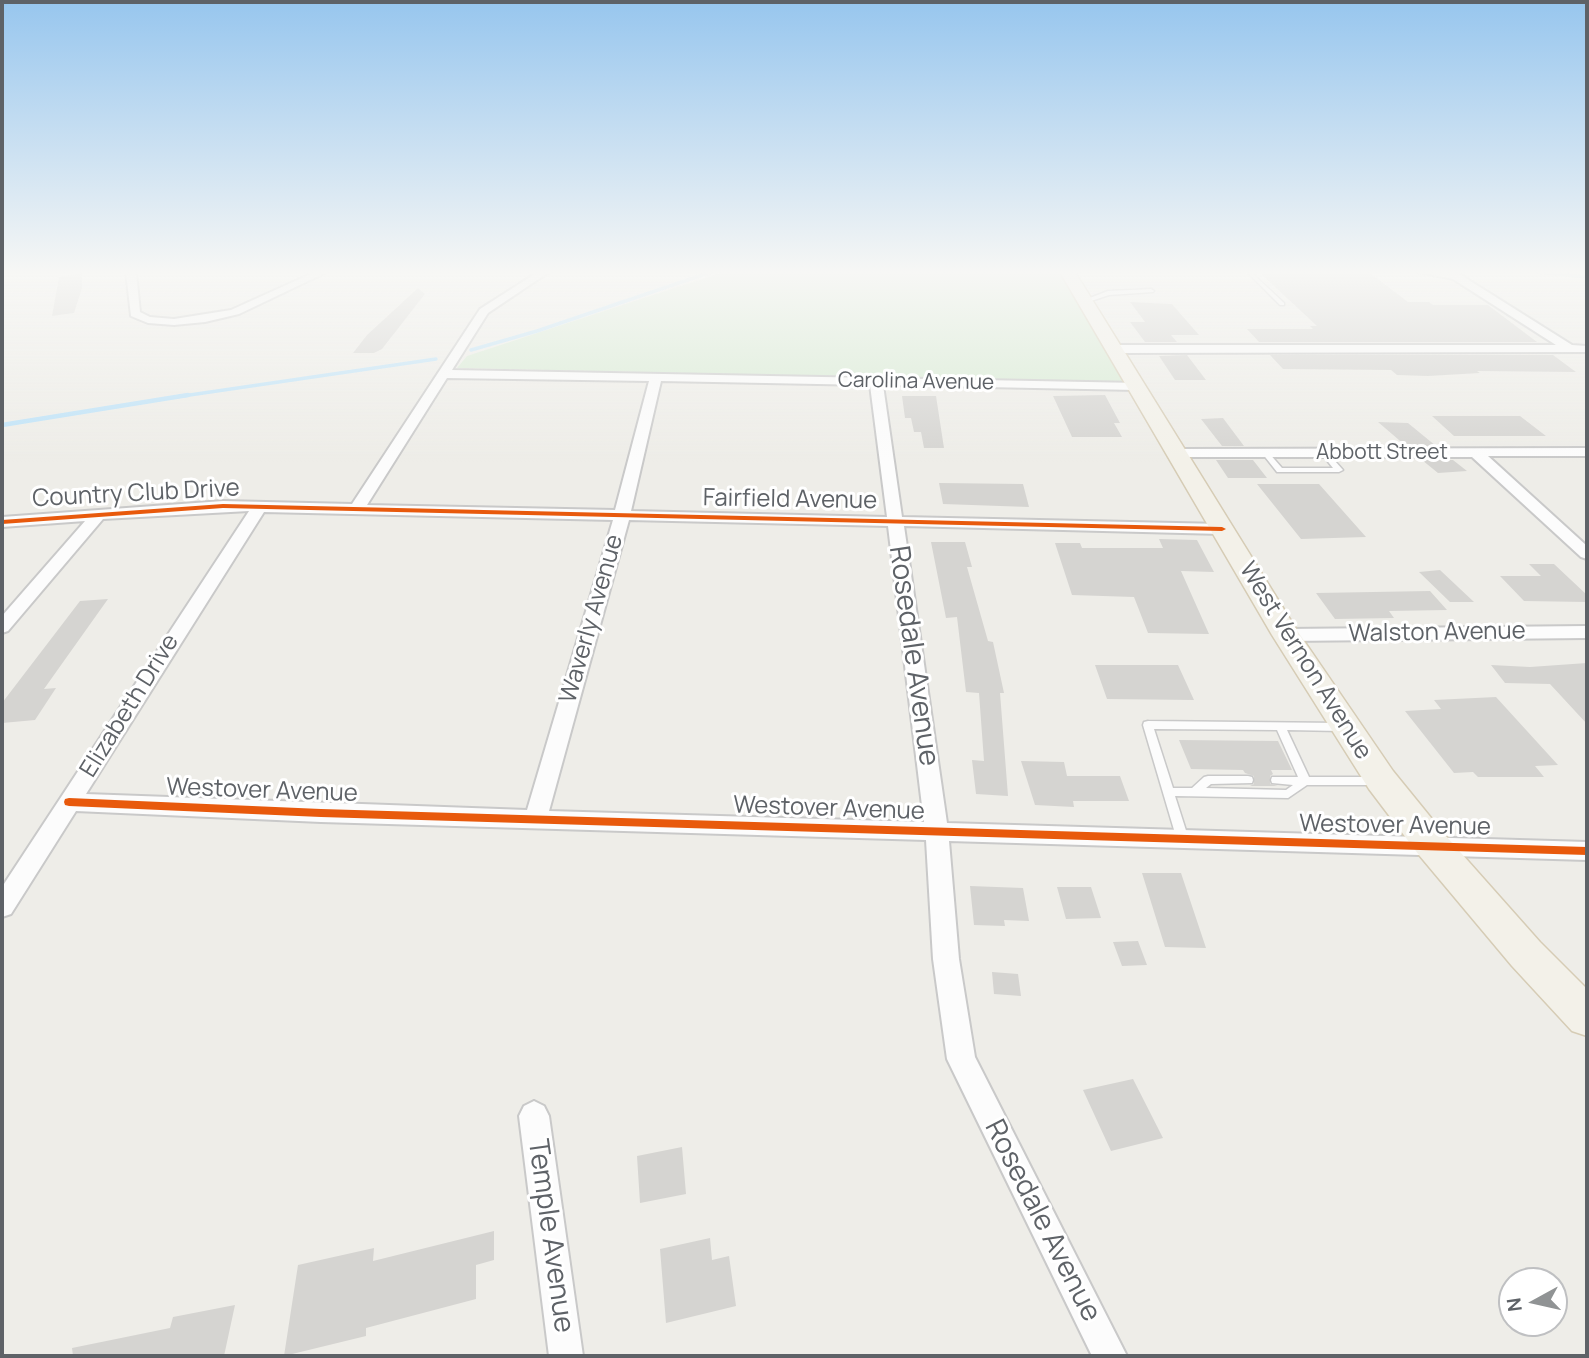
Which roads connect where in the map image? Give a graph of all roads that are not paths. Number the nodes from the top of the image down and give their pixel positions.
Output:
1 (469, 335) edge
2 (1106, 335) edge
3 (1548, 335) edge
4 (1114, 349) junction
5 (1569, 349) junction
6 (1587, 349) edge
7 (1587, 362) edge
8 (445, 374) junction
9 (656, 378) junction
10 (876, 381) junction
11 (1136, 386) junction
12 (1587, 452) edge
13 (1176, 453) junction
14 (1266, 453) junction
15 (1325, 453) junction
16 (1476, 453) junction
17 (260, 506) junction
18 (356, 509) junction
19 (99, 514) junction
20 (621, 515) junction
21 (2, 522) edge
22 (895, 522) junction
23 (1222, 529) junction
24 (1587, 554) edge
25 (2, 627) edge
26 (1587, 632) edge
27 (1286, 635) junction
28 (1280, 726) junction
29 (1345, 727) junction
30 (1248, 780) dead end
31 (1276, 780) dead end
32 (1381, 780) junction
33 (1305, 782) junction
34 (1169, 792) junction
35 (1195, 792) junction
36 (69, 802) junction
37 (536, 819) junction
38 (937, 832) junction
39 (1183, 841) junction
40 (1432, 845) junction
41 (1587, 851) edge
42 (2, 907) edge
43 (1587, 1017) edge
44 (534, 1116) dead end
45 (566, 1356) edge
46 (1110, 1356) edge

1 - 8 street
2 - 4 main road, West Vernon Avenue
3 - 5 street
4 - 5 street
4 - 11 main road, West Vernon Avenue
5 - 6 street
5 - 7 street
8 - 9 street, Carolina Avenue
8 - 18 street
9 - 10 street, Carolina Avenue
9 - 20 street, Waverly Avenue
10 - 11 street, Carolina Avenue
10 - 22 street, Rosedale Avenue
11 - 13 main road, West Vernon Avenue
12 - 16 street, Abbott Street
13 - 14 street, Abbott Street
13 - 23 main road, West Vernon Avenue
14 - 15 street, Abbott Street
14 - 15 lane
15 - 16 street, Abbott Street
16 - 24 street
17 - 18 street, Country Club Drive
17 - 19 street, Country Club Drive
17 - 36 street, Elizabeth Drive
18 - 20 street, Fairfield Avenue
19 - 21 street, Country Club Drive
19 - 25 street
20 - 22 street, Fairfield Avenue
20 - 37 street, Waverly Avenue
22 - 23 street, Fairfield Avenue
22 - 38 street, Rosedale Avenue
23 - 27 main road, West Vernon Avenue
26 - 27 street, Walston Avenue
27 - 29 main road, West Vernon Avenue
28 - 29 lane
28 - 33 lane
28 - 34 lane
29 - 32 main road, West Vernon Avenue
30 - 35 lane
31 - 33 lane
32 - 33 lane
32 - 40 main road, West Vernon Avenue
33 - 35 lane
34 - 35 lane
34 - 39 lane
36 - 37 street, Westover Avenue
36 - 42 street, Elizabeth Drive
37 - 38 street, Westover Avenue
38 - 39 street, Westover Avenue
38 - 46 street, Rosedale Avenue
39 - 40 street, Westover Avenue
40 - 41 street, Westover Avenue
40 - 43 main road, West Vernon Avenue
44 - 45 street, Temple Avenue

